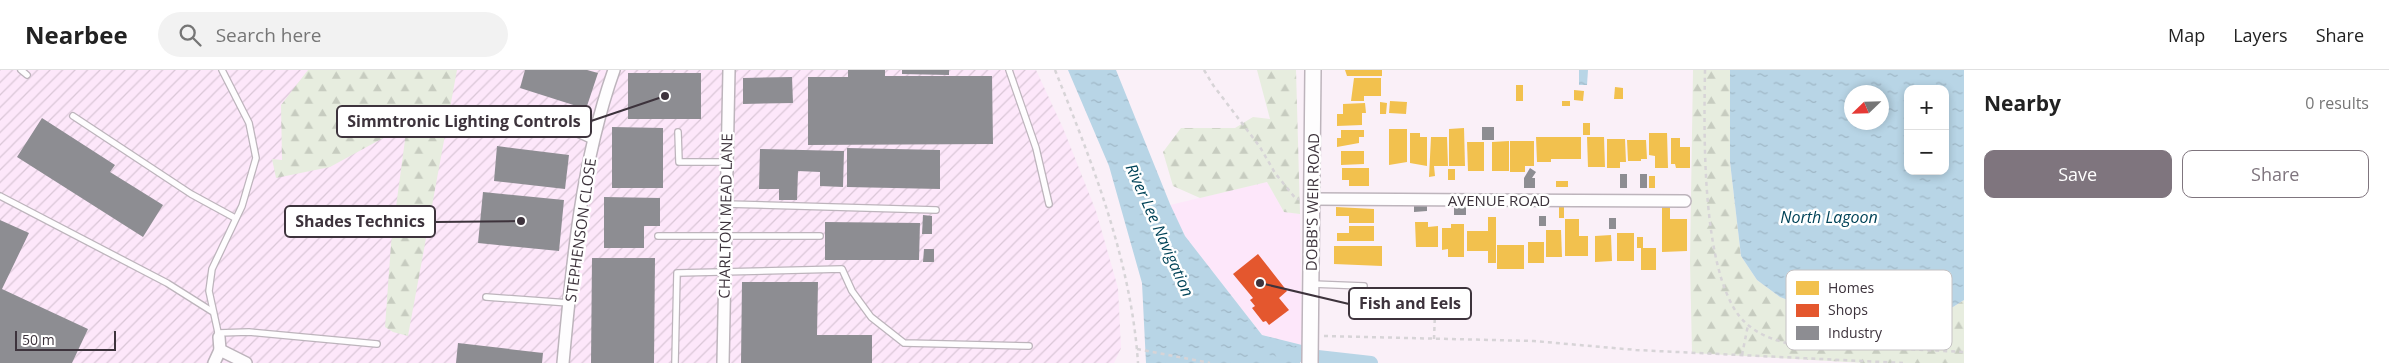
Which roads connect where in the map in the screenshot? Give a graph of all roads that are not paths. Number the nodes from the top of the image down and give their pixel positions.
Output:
1 (21, 70) edge
2 (222, 70) edge
3 (614, 70) edge
4 (729, 70) edge
5 (1009, 70) edge
6 (1313, 70) edge
7 (27, 75) dead end
8 (525, 110) dead end
9 (73, 116) dead end
10 (678, 132) dead end
11 (593, 141) junction
12 (726, 162) junction
13 (0, 196) edge
14 (1313, 199) junction
15 (1685, 201) dead end
16 (725, 204) junction
17 (1049, 204) dead end
18 (936, 210) dead end
19 (235, 218) junction
20 (658, 236) dead end
21 (725, 236) junction
22 (820, 236) dead end
23 (724, 273) junction
24 (1312, 284) junction
25 (1364, 286) dead end
26 (486, 297) dead end
27 (569, 303) junction
28 (212, 312) junction
29 (218, 335) junction
30 (377, 344) dead end
31 (1029, 346) dead end
32 (220, 350) junction
33 (214, 363) edge
34 (246, 363) edge
35 (563, 363) edge
36 (674, 363) edge
37 (723, 363) edge
38 (1310, 363) edge

1 - 7 lane
2 - 19 lane
3 - 11 street, STEPHENSON CLOSE
4 - 12 street, CHARLTON MEAD LANE
5 - 17 lane
6 - 14 street, DOBB'S WEIR ROAD
8 - 11 lane
9 - 19 lane
10 - 12 lane
11 - 27 street, STEPHENSON CLOSE
12 - 16 street, CHARLTON MEAD LANE
13 - 28 lane
14 - 15 street, AVENUE ROAD
14 - 24 street, DOBB'S WEIR ROAD
16 - 18 lane
16 - 21 street, CHARLTON MEAD LANE
19 - 28 lane
20 - 21 lane
21 - 22 lane
21 - 23 street, CHARLTON MEAD LANE
23 - 31 lane
23 - 36 lane
23 - 37 street, CHARLTON MEAD LANE
24 - 25 lane
24 - 38 street, DOBB'S WEIR ROAD
26 - 27 lane
27 - 35 street, STEPHENSON CLOSE
28 - 29 lane
29 - 30 lane
29 - 32 street
32 - 33 street
32 - 34 street

